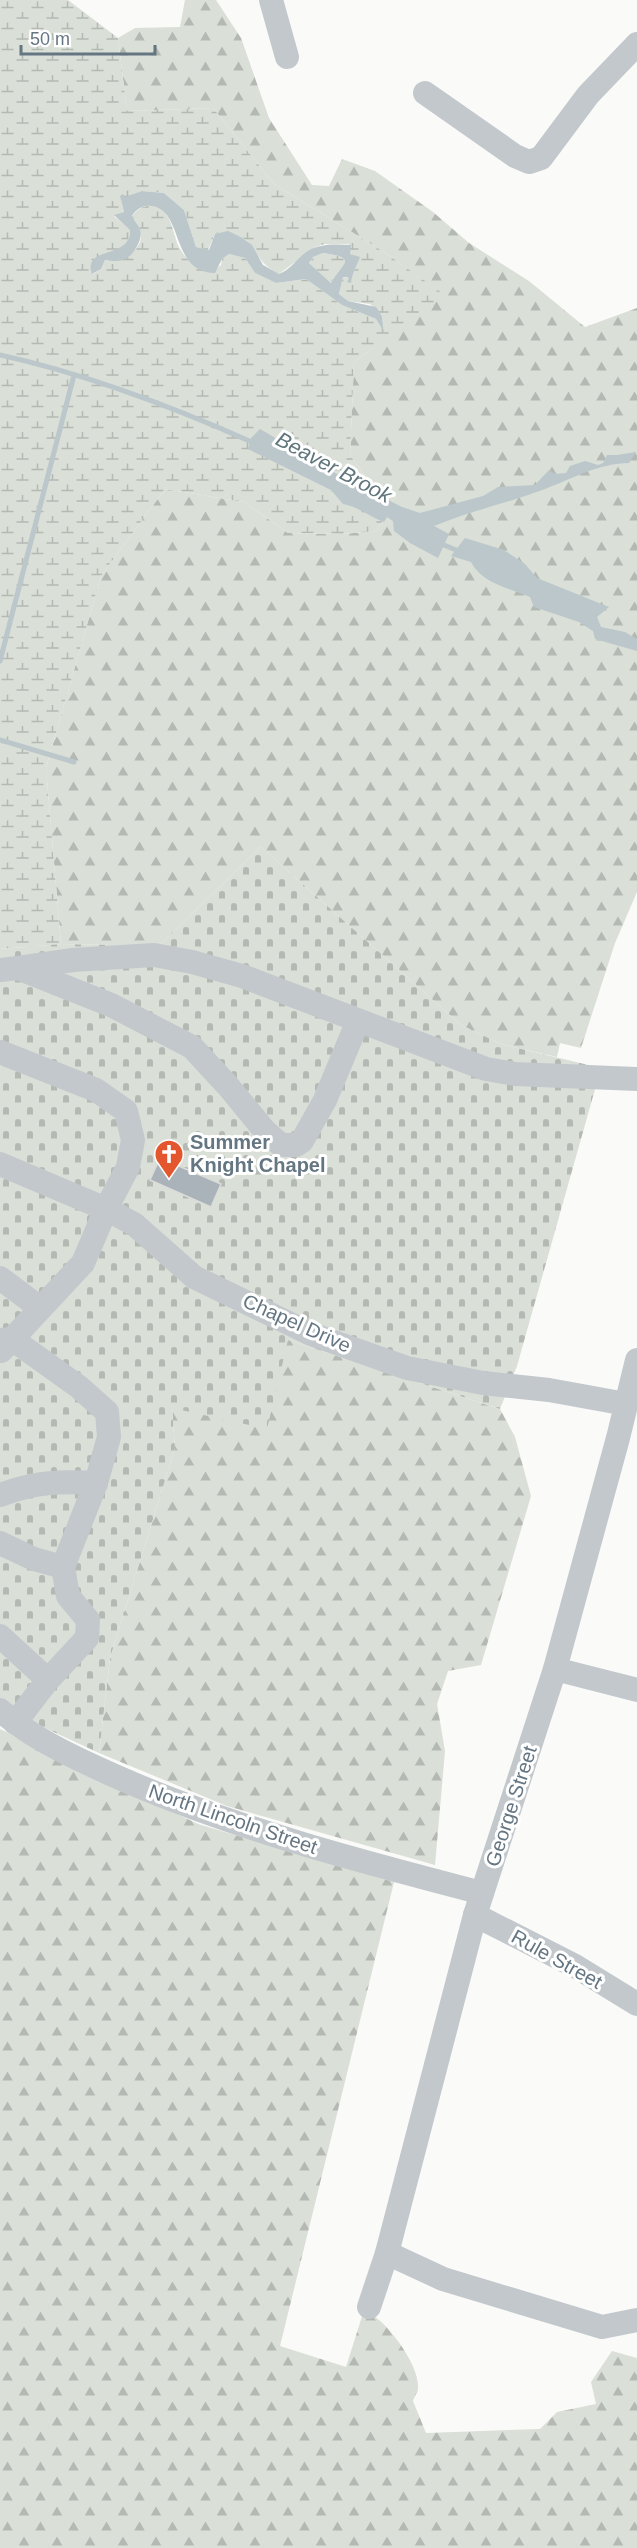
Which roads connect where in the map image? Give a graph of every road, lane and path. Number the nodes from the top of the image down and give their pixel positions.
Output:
1 (271, 0) edge
2 (637, 44) edge
3 (287, 57) dead end
4 (425, 93) dead end
5 (9, 969) edge
6 (358, 1021) junction
7 (0, 1052) edge
8 (637, 1079) edge
9 (0, 1164) edge
10 (106, 1209) junction
11 (0, 1278) edge
12 (40, 1308) junction
13 (4, 1344) edge
14 (637, 1360) edge
15 (626, 1404) junction
16 (628, 1439) edge
17 (96, 1483) junction
18 (0, 1495) edge
19 (0, 1543) edge
20 (63, 1567) junction
21 (0, 1636) edge
22 (555, 1669) junction
23 (48, 1680) junction
24 (637, 1690) edge
25 (8, 1717) edge
26 (479, 1904) junction
27 (637, 2004) edge
28 (387, 2253) junction
29 (369, 2307) dead end
30 (636, 2322) edge

1 - 3 street
2 - 4 street
5 - 6 street
5 - 6 street
6 - 8 street
7 - 10 street
9 - 10 street, Chapel Drive
10 - 12 street
10 - 15 street, Chapel Drive
11 - 12 street
12 - 13 street
13 - 17 street
14 - 15 street, George Street
15 - 16 street, George Street
16 - 22 street, George Street
17 - 18 street
17 - 20 street
19 - 20 street
20 - 23 street
21 - 23 street
22 - 24 street
22 - 26 street, George Street
23 - 25 street
25 - 26 street, North Lincoln Street
26 - 27 street, Rule Street
26 - 28 street, George Street
28 - 29 street, George Street
28 - 30 street

